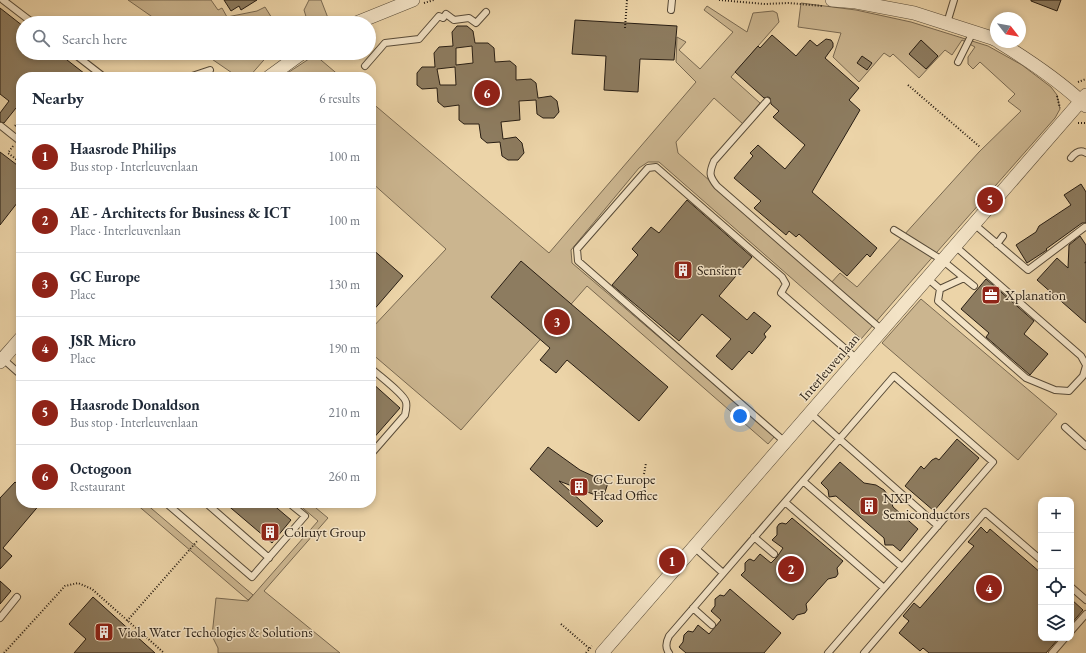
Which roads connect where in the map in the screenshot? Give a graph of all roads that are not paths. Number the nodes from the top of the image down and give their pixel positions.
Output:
1 (3, 0) edge
2 (413, 0) edge
3 (672, 0) edge
4 (954, 0) edge
5 (830, 3) edge
6 (671, 10) dead end
7 (486, 12) dead end
8 (25, 16) edge
9 (373, 16) edge
10 (947, 23) junction
11 (973, 32) junction
12 (990, 38) edge
13 (1009, 48) edge
14 (376, 53) edge
15 (82, 60) edge
16 (292, 60) edge
17 (370, 60) edge
18 (958, 62) dead end
19 (365, 66) dead end
20 (210, 70) dead end
21 (98, 72) edge
22 (204, 72) edge
23 (276, 72) edge
24 (767, 101) dead end
25 (1084, 101) edge
26 (2, 126) dead end
27 (16, 141) edge
28 (1086, 153) edge
29 (1071, 158) dead end
30 (974, 224) junction
31 (1085, 227) edge
32 (894, 230) dead end
33 (1003, 236) dead end
34 (997, 244) junction
35 (955, 246) junction
36 (942, 260) junction
37 (927, 278) junction
38 (964, 278) junction
39 (974, 286) dead end
40 (940, 289) junction
41 (882, 330) junction
42 (16, 348) edge
43 (857, 359) junction
44 (2, 361) edge
45 (1086, 366) edge
46 (16, 371) edge
47 (376, 372) edge
48 (810, 413) junction
49 (1065, 427) dead end
50 (838, 440) junction
51 (785, 442) junction
52 (1086, 446) edge
53 (376, 448) edge
54 (802, 481) junction
55 (785, 502) junction
56 (172, 508) edge
57 (212, 508) edge
58 (295, 508) edge
59 (938, 526) junction
60 (754, 537) junction
61 (694, 547) junction
62 (774, 554) dead end
63 (1038, 557) edge
64 (269, 558) junction
65 (902, 567) junction
66 (723, 573) junction
67 (884, 588) junction
68 (1074, 589) edge
69 (17, 597) dead end
70 (1086, 600) edge
71 (693, 608) junction
72 (1086, 614) edge
73 (0, 618) edge
74 (712, 625) dead end
75 (1074, 628) edge
76 (1062, 641) edge
77 (596, 651) edge
78 (669, 653) edge
79 (828, 653) edge
80 (864, 653) edge
81 (1052, 653) edge

1 - 8 lane
2 - 9 street
3 - 6 lane
4 - 10 lane
5 - 10 street
7 - 14 lane
10 - 11 street
11 - 12 street
11 - 18 lane
13 - 25 street, Interleuvenlaan
15 - 21 lane
16 - 23 street
17 - 19 lane
20 - 22 lane
24 - 41 lane
25 - 30 street, Interleuvenlaan
26 - 27 lane
28 - 29 lane
30 - 34 lane
30 - 35 street, Interleuvenlaan
31 - 34 lane
32 - 36 lane
33 - 34 lane
35 - 36 street, Interleuvenlaan
35 - 45 lane
36 - 37 street, Interleuvenlaan
36 - 38 lane
37 - 40 lane
37 - 41 street, Interleuvenlaan
38 - 39 lane
38 - 40 lane
40 - 45 lane
41 - 43 street, Interleuvenlaan
42 - 44 street
43 - 48 street, Interleuvenlaan
43 - 51 lane
44 - 46 lane
47 - 53 lane
48 - 50 lane
48 - 51 street, Interleuvenlaan
49 - 52 lane
50 - 54 lane
50 - 59 lane
50 - 59 lane
51 - 61 street, Interleuvenlaan
54 - 55 lane
54 - 65 lane
55 - 60 lane
55 - 67 lane
56 - 64 lane
57 - 64 lane
58 - 64 lane
59 - 65 lane
60 - 62 lane
60 - 66 lane
61 - 66 lane
61 - 77 street, Interleuvenlaan
63 - 80 lane
65 - 67 lane
66 - 71 lane
67 - 79 lane
68 - 70 lane
69 - 73 lane
71 - 74 lane
71 - 78 lane
72 - 75 lane
76 - 81 lane

